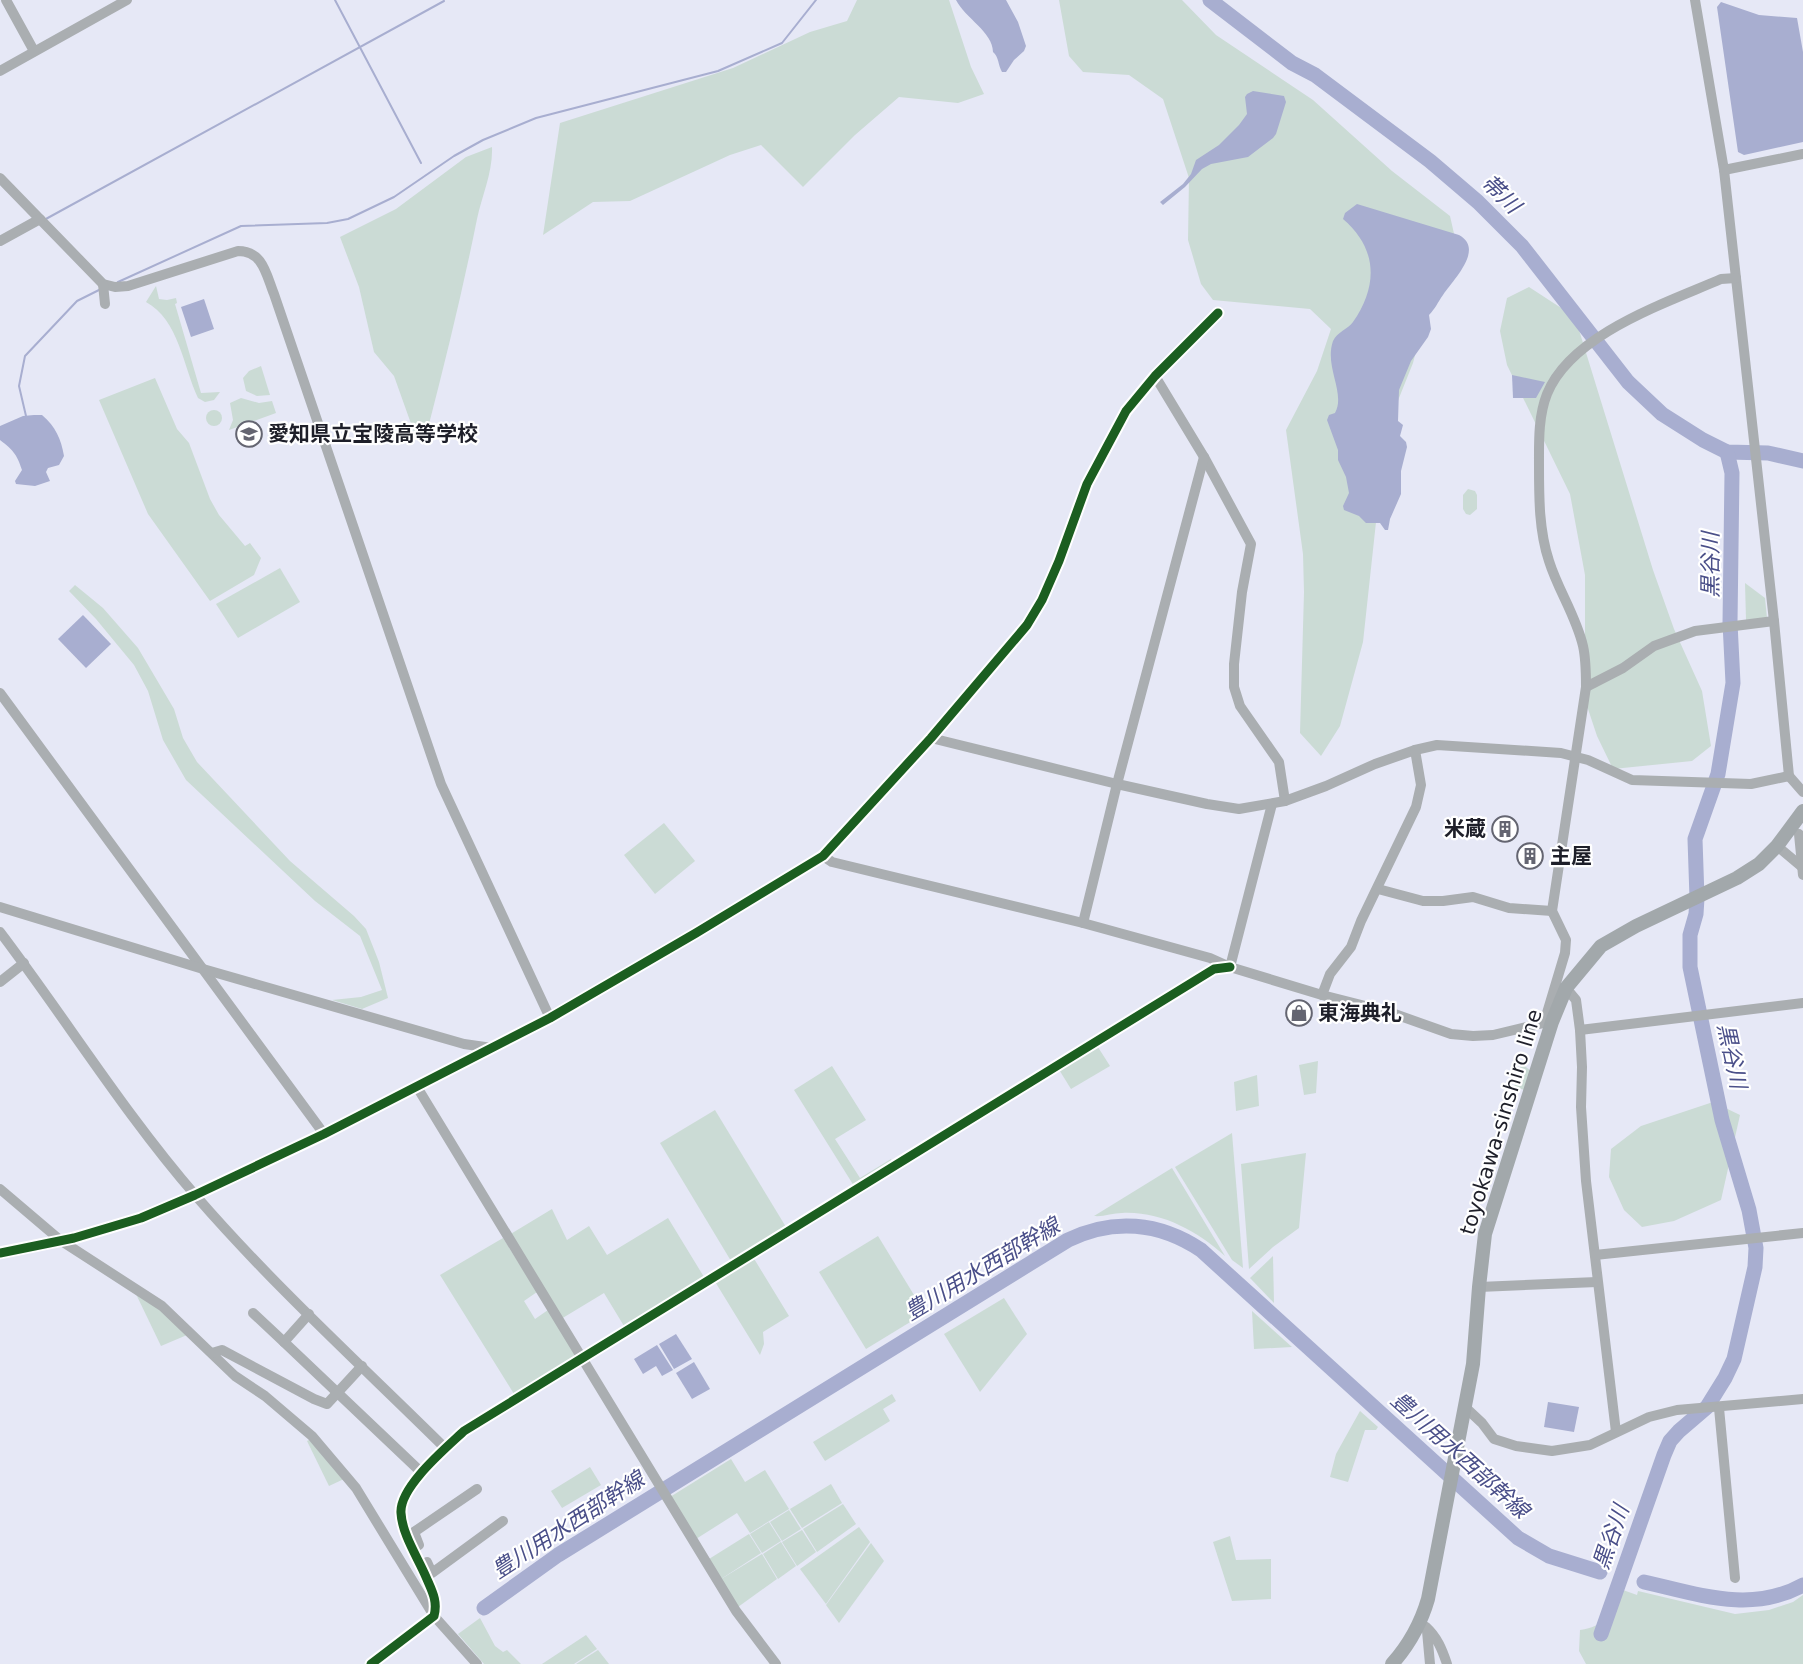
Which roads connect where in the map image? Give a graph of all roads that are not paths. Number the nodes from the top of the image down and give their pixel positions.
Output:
1 (6, 0) edge
2 (126, 0) edge
3 (1695, 0) edge
4 (34, 51) junction
5 (0, 70) edge
6 (1803, 154) edge
7 (1724, 170) junction
8 (0, 178) edge
9 (40, 219) junction
10 (0, 241) edge
11 (1736, 278) junction
12 (103, 284) junction
13 (105, 304) dead end
14 (1218, 313) dead end
15 (1155, 376) junction
16 (1204, 457) junction
17 (1774, 621) junction
18 (1586, 687) junction
19 (0, 693) edge
20 (931, 738) junction
21 (1415, 750) junction
22 (1575, 756) junction
23 (1789, 776) junction
24 (1117, 784) junction
25 (1803, 792) edge
26 (1285, 801) junction
27 (1272, 804) junction
28 (1803, 811) edge
29 (1799, 834) dead end
30 (1778, 846) junction
31 (823, 856) junction
32 (1803, 871) edge
33 (1378, 889) junction
34 (0, 907) edge
35 (1552, 911) junction
36 (1083, 923) junction
37 (0, 932) edge
38 (24, 963) junction
39 (1230, 967) junction
40 (203, 969) junction
41 (0, 982) edge
42 (1566, 988) junction
43 (1322, 995) junction
44 (1803, 1003) edge
45 (550, 1018) junction
46 (1548, 1023) junction
47 (1580, 1030) junction
48 (493, 1048) junction
49 (417, 1087) junction
50 (324, 1134) junction
51 (0, 1189) edge
52 (195, 1195) junction
53 (1803, 1233) edge
54 (60, 1240) junction
55 (0, 1252) edge
56 (1595, 1255) junction
57 (1597, 1282) junction
58 (1479, 1287) junction
59 (253, 1313) dead end
60 (309, 1314) junction
61 (284, 1342) junction
62 (212, 1353) junction
63 (580, 1358) junction
64 (362, 1366) junction
65 (338, 1394) junction
66 (1803, 1399) edge
67 (1466, 1408) junction
68 (1719, 1408) junction
69 (1616, 1432) junction
70 (445, 1448) junction
71 (422, 1473) junction
72 (477, 1489) dead end
73 (502, 1521) dead end
74 (1735, 1578) dead end
75 (434, 1616) junction
76 (1423, 1625) junction
77 (371, 1664) edge
78 (477, 1664) edge
79 (776, 1664) edge
80 (1392, 1664) edge
81 (1430, 1664) edge
82 (1447, 1664) edge

1 - 4 street
2 - 4 street
3 - 7 street
4 - 5 street
6 - 7 street
7 - 11 street
8 - 9 street
9 - 10 street
9 - 12 street
11 - 17 street
11 - 18 street
12 - 13 street
12 - 45 street
14 - 15 street
15 - 16 street
15 - 20 street
16 - 24 street
16 - 26 street
17 - 18 street
17 - 23 street
18 - 22 street
19 - 40 street
20 - 24 street
20 - 31 street
21 - 22 street
21 - 26 street
21 - 33 street
22 - 23 street
22 - 35 street
23 - 25 street
24 - 27 street
24 - 36 street
26 - 27 street
27 - 39 street
28 - 30 main road, toyokawa-sinshiro line
29 - 32 street
30 - 32 street
30 - 42 main road, toyokawa-sinshiro line
31 - 36 street
31 - 45 street
33 - 35 street
33 - 43 street
34 - 40 street
35 - 46 street
36 - 39 street
37 - 38 street
38 - 41 street
38 - 52 street
39 - 43 street
39 - 63 street
40 - 48 street
40 - 50 street
42 - 46 main road, toyokawa-sinshiro line
42 - 47 street
43 - 46 street
44 - 47 street
45 - 48 street
46 - 58 main road, toyokawa-sinshiro line
47 - 56 street
48 - 49 street
49 - 50 street
49 - 63 street
50 - 52 street
51 - 54 street
52 - 54 street
52 - 60 street
53 - 56 street
54 - 55 street
54 - 62 street
56 - 57 street
57 - 58 street
57 - 69 street
58 - 67 main road, toyokawa-sinshiro line
59 - 61 street
60 - 61 street
60 - 64 street
61 - 65 street
62 - 65 street
62 - 75 street
63 - 70 street
63 - 79 street
64 - 65 street
64 - 70 street
65 - 71 street
66 - 68 street
67 - 69 street
67 - 76 main road, toyokawa-sinshiro line
68 - 69 street
68 - 74 street
70 - 71 street
71 - 75 street
72 - 73 street
75 - 77 street
75 - 78 street
76 - 80 main road, toyokawa-sinshiro line
76 - 81 street
76 - 82 street

